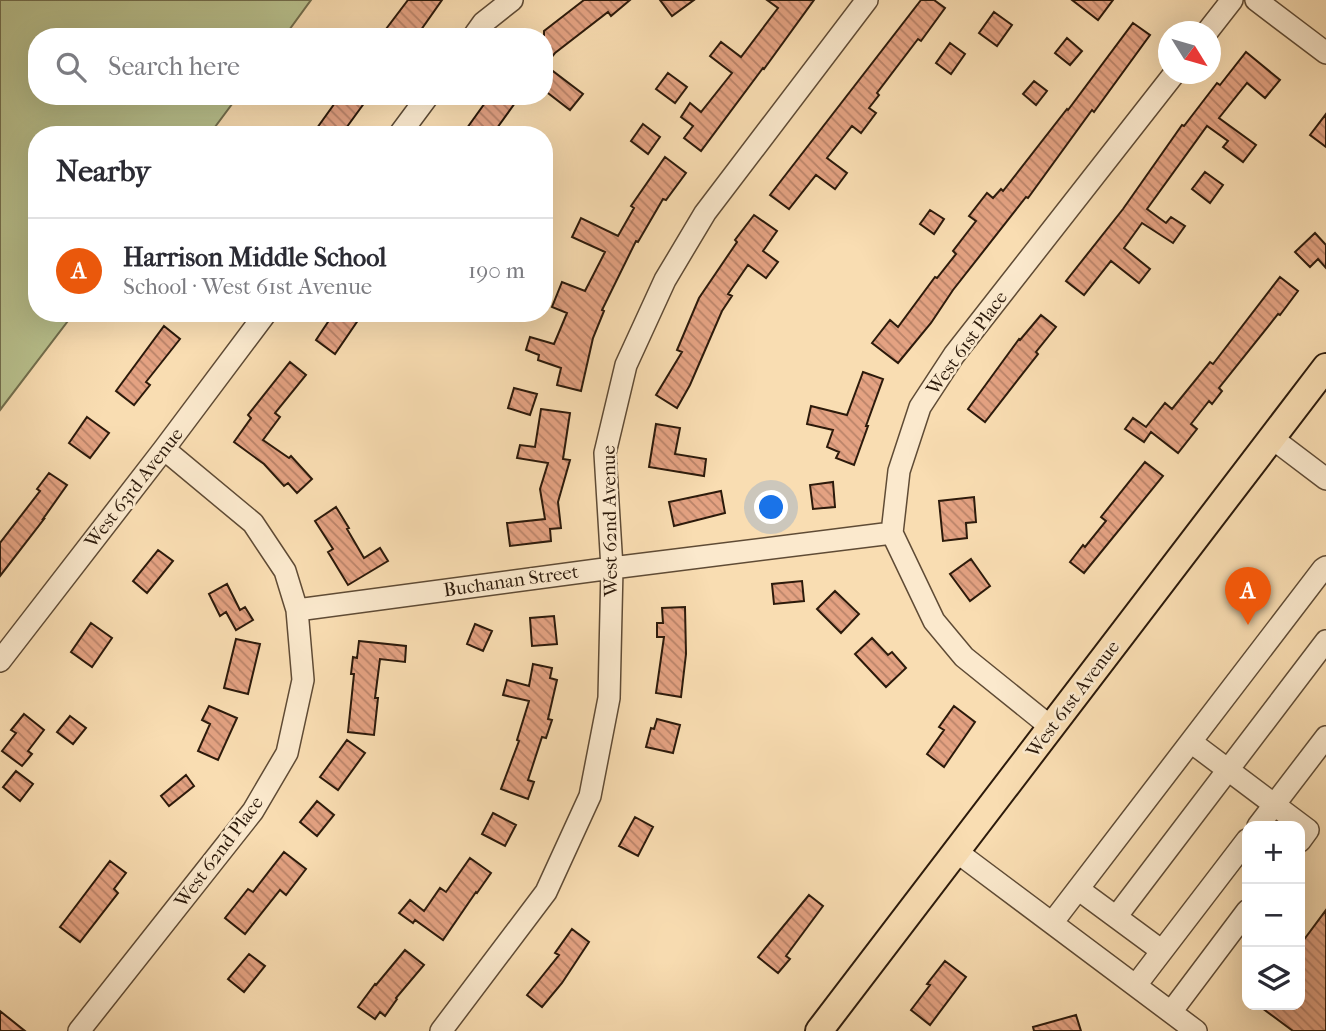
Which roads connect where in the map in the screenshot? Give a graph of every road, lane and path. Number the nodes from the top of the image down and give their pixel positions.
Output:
1 (512, 0) edge
2 (867, 0) edge
3 (1232, 0) edge
4 (1256, 0) edge
5 (1216, 21) edge
6 (479, 28) edge
7 (1326, 53) edge
8 (1166, 84) edge
9 (421, 105) edge
10 (406, 126) edge
11 (259, 322) edge
12 (1326, 367) edge
13 (1272, 438) junction
14 (164, 449) junction
15 (1326, 479) edge
16 (892, 533) junction
17 (1326, 567) edge
18 (612, 568) junction
19 (297, 610) junction
20 (1326, 641) edge
21 (0, 661) edge
22 (1052, 727) junction
23 (1326, 737) edge
24 (1191, 742) junction
25 (1228, 770) junction
26 (1274, 805) junction
27 (1262, 821) edge
28 (1296, 821) edge
29 (1242, 847) edge
30 (957, 852) junction
31 (1079, 889) junction
32 (1116, 917) junction
33 (1242, 918) edge
34 (1052, 923) junction
35 (1162, 951) junction
36 (1136, 985) junction
37 (1171, 1012) junction
38 (79, 1031) edge
39 (441, 1031) edge
40 (819, 1031) edge
41 (1196, 1031) edge

1 - 6 street
2 - 18 street, West 62nd Avenue
3 - 5 street
4 - 7 street
8 - 16 street, West 61st Place
9 - 10 street
11 - 14 street, West 63rd Avenue
12 - 13 main road, West 61st Avenue
13 - 15 street
13 - 22 main road, West 61st Avenue
14 - 19 street, West 62nd Place
14 - 21 street, West 63rd Avenue
16 - 18 street, Buchanan Street
16 - 22 street
17 - 24 street
18 - 19 street, Buchanan Street
18 - 39 street, West 62nd Avenue
19 - 38 street, West 62nd Place
20 - 25 street
22 - 30 main road, West 61st Avenue
23 - 26 street
24 - 25 street
24 - 31 street
25 - 26 street
25 - 32 street
26 - 27 street
26 - 28 street
29 - 35 street
30 - 34 street
30 - 40 main road, West 61st Avenue
31 - 32 street
31 - 34 street
32 - 35 street
33 - 37 street
34 - 36 street
35 - 36 street
36 - 37 street
37 - 41 street

